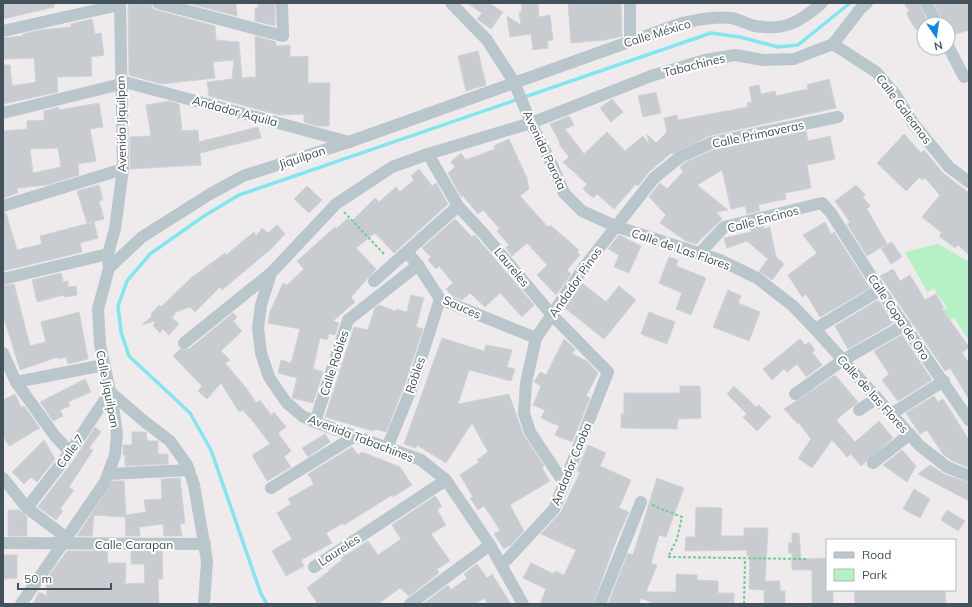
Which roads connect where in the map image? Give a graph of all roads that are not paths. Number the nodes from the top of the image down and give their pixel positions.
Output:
1 (158, 3) edge
2 (282, 3) edge
3 (451, 3) edge
4 (630, 3) edge
5 (822, 3) edge
6 (867, 3) edge
7 (926, 3) edge
8 (119, 4) edge
9 (933, 16) edge
10 (3, 31) edge
11 (630, 41) junction
12 (833, 44) junction
13 (953, 56) edge
14 (964, 77) dead end
15 (121, 82) junction
16 (514, 82) junction
17 (3, 113) edge
18 (838, 116) dead end
19 (530, 121) junction
20 (349, 142) junction
21 (428, 154) junction
22 (123, 169) junction
23 (969, 182) edge
24 (3, 206) edge
25 (458, 206) junction
26 (831, 213) joint
27 (615, 226) junction
28 (407, 252) junction
29 (700, 253) junction
30 (108, 254) junction
31 (418, 265) junction
32 (109, 268) junction
33 (270, 273) junction
34 (3, 279) edge
35 (374, 281) dead end
36 (880, 290) junction
37 (440, 299) junction
38 (785, 300) joint
39 (552, 315) junction
40 (905, 325) junction
41 (816, 329) junction
42 (536, 338) junction
43 (184, 343) dead end
44 (3, 353) edge
45 (842, 360) junction
46 (104, 364) junction
47 (608, 372) joint
48 (944, 381) junction
49 (16, 382) junction
50 (110, 392) junction
51 (795, 394) dead end
52 (877, 398) junction
53 (859, 410) dead end
54 (891, 414) junction
55 (969, 420) edge
56 (315, 422) junction
57 (910, 434) junction
58 (355, 436) junction
59 (387, 448) junction
60 (70, 452) junction
61 (873, 463) dead end
62 (188, 470) junction
63 (108, 474) junction
64 (969, 476) edge
65 (4, 479) edge
66 (446, 480) junction
67 (564, 483) junction
68 (271, 488) dead end
69 (641, 502) road end
70 (27, 508) junction
71 (65, 540) junction
72 (3, 542) edge
73 (205, 544) junction
74 (490, 545) junction
75 (502, 565) junction
76 (314, 567) dead end
77 (21, 604) edge
78 (204, 604) edge
79 (410, 604) edge
80 (523, 604) edge
81 (600, 604) edge

1 - 2 street
3 - 16 street, Avenida Parota
4 - 11 street
5 - 11 street, Calle México
6 - 12 street
7 - 9 street
8 - 10 street
8 - 15 street, Avenida Jiquilpan
11 - 16 street, Calle México
12 - 19 street, Tabachines
12 - 23 street, Calle Galeanas
13 - 14 street
15 - 17 street, Andador Aquila
15 - 20 street, Andador Aquila
15 - 22 street, Avenida Jiquilpan
16 - 19 street, Avenida Parota
16 - 20 street, Jiquilpan
18 - 27 street, Calle Primaveras
19 - 21 street, Avenida Tabachines
19 - 27 street, Avenida Parota
20 - 32 street, Jiquilpan
21 - 25 street, Laureles
21 - 33 street, Avenida Tabachines
22 - 24 street
22 - 30 street, Avenida Jiquilpan
25 - 28 street
25 - 39 street, Laureles
26 - 29 street, Calle Encinos
26 - 36 street, Calle Copa de Oro
27 - 29 street, Calle de Las Flores
27 - 39 street, Andador Pinos
28 - 31 street, Sauces
28 - 35 street
29 - 38 street, Calle de Las Flores
30 - 32 street, Avenida Jiquilpan
30 - 34 street
31 - 37 street, Sauces
31 - 56 street, Calle Robles
32 - 46 street, Calle Jiquilpan
33 - 43 street
33 - 56 street, Avenida Tabachines
36 - 40 street, Calle Copa de Oro
36 - 41 street
37 - 42 street, Sauces
37 - 59 street, Robles
38 - 41 street, Calle de las Flores
39 - 42 street, Andador Pinos
39 - 47 street, Laureles
40 - 45 street
40 - 48 street, Calle Copa de Oro
41 - 45 street, Calle de las Flores
42 - 67 street
44 - 49 street
45 - 51 street
45 - 52 street, Calle de las Flores
46 - 49 street
46 - 50 street, Calle Jiquilpan
47 - 67 street, Andador Caoba
48 - 54 street
48 - 55 street, Calle Copa de Oro
49 - 60 street
50 - 60 street, Calle 7
50 - 62 street
50 - 63 street, Calle Jiquilpan
52 - 53 street
52 - 54 street, Calle de las Flores
54 - 57 street, Calle de las Flores
56 - 58 street, Avenida Tabachines
57 - 61 street
57 - 64 street, Calle de las Flores
58 - 59 street, Avenida Tabachines
58 - 68 street
59 - 66 street, Avenida Tabachines
60 - 70 street, Calle 7
62 - 63 street
62 - 73 street
63 - 71 street, Calle Jiquilpan
65 - 70 street
66 - 74 street, Avenida Tabachines
66 - 76 street, Laureles
67 - 75 street, Andador Caoba
69 - 81 street
70 - 71 street
71 - 72 street, Calle Carapan
71 - 73 street, Calle Carapan
71 - 77 street, Calle Jiquilpan
73 - 78 street
74 - 75 street, Avenida Tabachines
74 - 79 street
75 - 80 street, Avenida Tabachines

